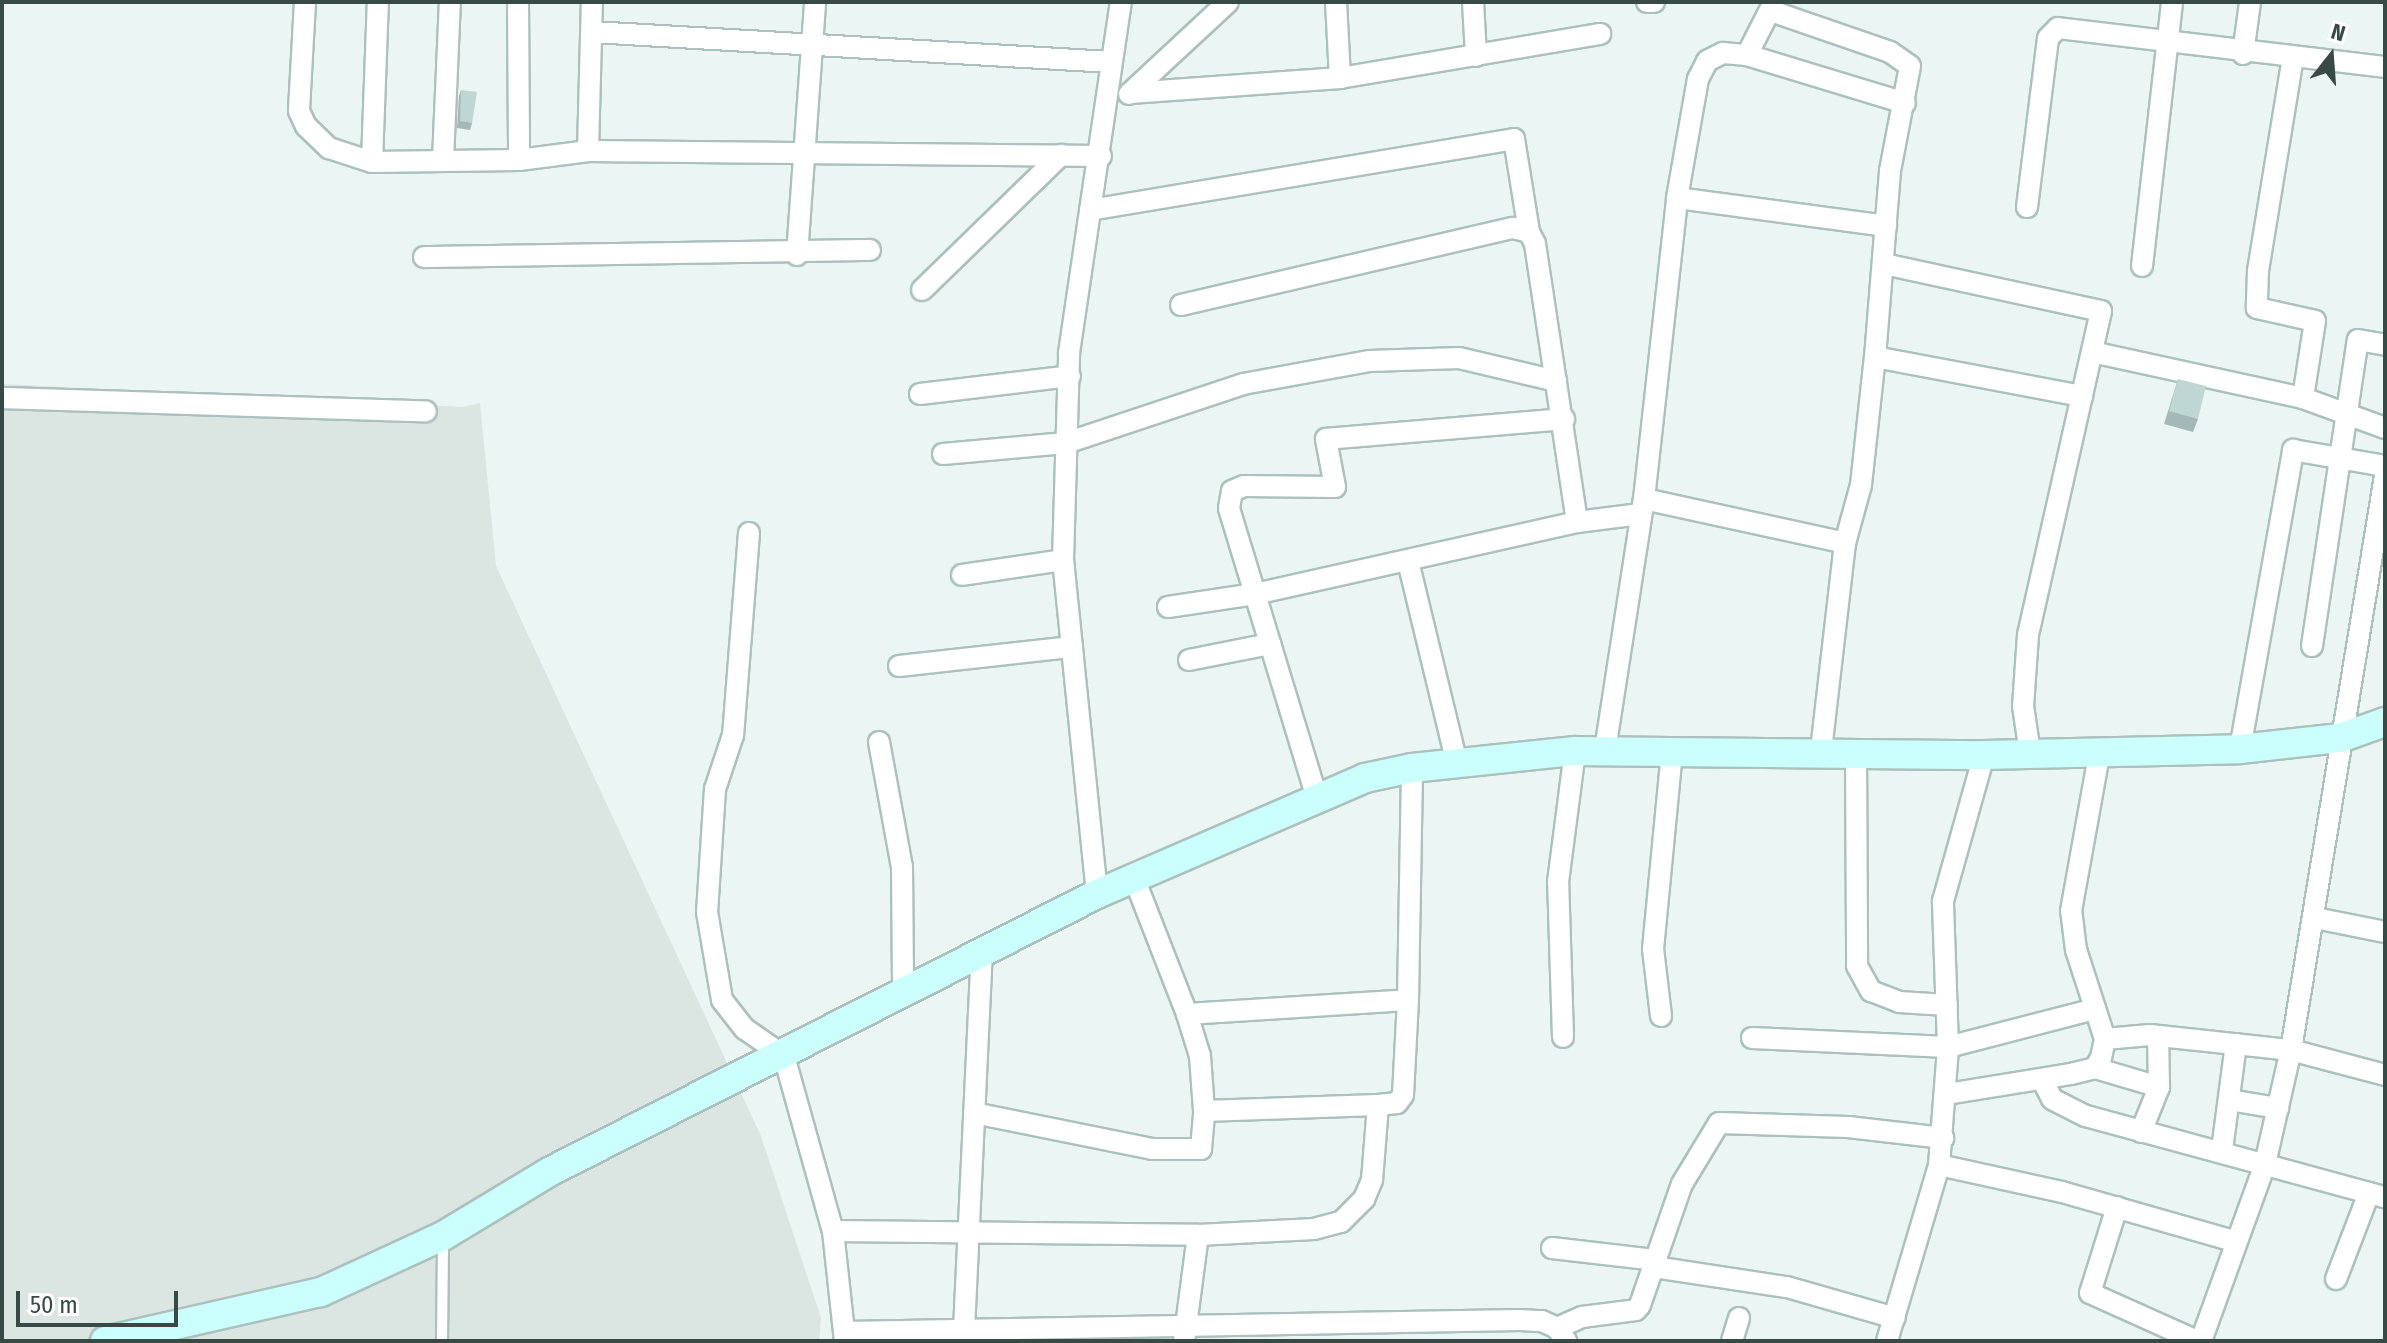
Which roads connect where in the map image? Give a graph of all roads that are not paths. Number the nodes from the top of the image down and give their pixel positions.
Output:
1 (305, 2) edge
2 (378, 2) edge
3 (450, 2) edge
4 (518, 2) edge
5 (592, 2) edge
6 (815, 2) edge
7 (1121, 2) edge
8 (1228, 2) edge
9 (1336, 2) edge
10 (1473, 2) edge
11 (1647, 2) edge
12 (1654, 2) edge
13 (2172, 2) edge
14 (2250, 2) edge
15 (1772, 7) edge
16 (592, 32) junction
17 (1600, 34) dead end
18 (2168, 43) junction
19 (813, 44) junction
20 (2243, 54) junction
21 (1747, 55) junction
22 (1476, 56) junction
23 (2293, 57) junction
24 (1110, 62) junction
25 (2385, 67) edge
26 (1340, 78) junction
27 (1130, 93) junction
28 (1905, 103) junction
29 (1106, 105) junction
30 (588, 151) junction
31 (802, 153) junction
32 (1061, 155) junction
33 (1101, 156) junction
34 (443, 160) junction
35 (519, 160) junction
36 (372, 162) junction
37 (1677, 198) junction
38 (2027, 207) dead end
39 (1090, 210) junction
40 (1886, 226) junction
41 (1529, 232) junction
42 (870, 250) dead end
43 (797, 255) junction
44 (424, 257) dead end
45 (1884, 264) junction
46 (2142, 266) dead end
47 (922, 290) dead end
48 (1181, 305) dead end
49 (2385, 345) edge
50 (2092, 352) junction
51 (1875, 357) junction
52 (1070, 376) junction
53 (1556, 381) junction
54 (920, 394) dead end
55 (2082, 396) junction
56 (2, 398) edge
57 (2303, 398) junction
58 (426, 411) dead end
59 (2349, 414) junction
60 (1564, 419) junction
61 (2385, 428) edge
62 (1066, 443) junction
63 (943, 454) dead end
64 (2342, 460) junction
65 (2385, 466) edge
66 (2385, 476) edge
67 (1642, 507) junction
68 (1577, 522) junction
69 (749, 533) dead end
70 (1845, 543) junction
71 (1063, 560) junction
72 (1408, 561) junction
73 (962, 575) dead end
74 (1255, 594) junction
75 (1168, 607) dead end
76 (1270, 644) junction
77 (2312, 646) dead end
78 (1072, 647) junction
79 (1189, 660) dead end
80 (899, 666) dead end
81 (2385, 722) edge
82 (2340, 738) junction
83 (879, 742) dead end
84 (2240, 749) junction
85 (1605, 750) junction
86 (1672, 750) junction
87 (1856, 750) junction
88 (2100, 750) junction
89 (1575, 751) junction
90 (1821, 751) junction
91 (2030, 753) junction
92 (1984, 755) junction
93 (1457, 763) junction
94 (1412, 768) junction
95 (1317, 798) junction
96 (1134, 878) junction
97 (1097, 894) junction
98 (2315, 918) junction
99 (2385, 932) edge
100 (982, 953) junction
101 (903, 994) junction
102 (1408, 1000) junction
103 (1947, 1005) junction
104 (2095, 1009) junction
105 (1187, 1014) junction
106 (1661, 1016) dead end
107 (2158, 1036) junction
108 (1563, 1037) dead end
109 (1752, 1038) dead end
110 (2105, 1039) junction
111 (2236, 1044) junction
112 (1948, 1047) junction
113 (2291, 1050) junction
114 (784, 1056) junction
115 (2095, 1068) junction
116 (2385, 1075) edge
117 (2042, 1079) junction
118 (2159, 1087) junction
119 (1947, 1094) junction
120 (2229, 1100) junction
121 (1378, 1105) junction
122 (2278, 1108) junction
123 (1204, 1111) junction
124 (974, 1113) junction
125 (2141, 1132) junction
126 (1943, 1138) junction
127 (2222, 1150) junction
128 (2265, 1164) junction
129 (1939, 1165) junction
130 (2377, 1195) edge
131 (2117, 1207) junction
132 (833, 1231) junction
133 (968, 1232) junction
134 (1198, 1235) junction
135 (443, 1236) junction
136 (2234, 1241) junction
137 (1552, 1248) dead end
138 (1655, 1264) junction
139 (2336, 1279) dead end
140 (1739, 1318) dead end
141 (1895, 1318) junction
142 (964, 1330) junction
143 (1185, 1333) edge
144 (1562, 1335) edge
145 (845, 1336) edge
146 (105, 1341) edge
147 (442, 1341) edge
148 (1732, 1341) edge
149 (1887, 1341) edge
150 (2199, 1341) edge

1 - 36 street
2 - 36 street
3 - 34 street
4 - 35 street
5 - 16 street
6 - 19 street
7 - 24 street
8 - 27 street
9 - 26 street
10 - 22 street
11 - 12 street
13 - 18 street
14 - 20 street
15 - 21 street
15 - 28 street
16 - 19 street
16 - 30 street
17 - 22 street
18 - 20 street
18 - 38 street
18 - 46 street
19 - 24 street
19 - 31 street
20 - 23 street
21 - 28 street
21 - 37 street
22 - 26 street
23 - 25 street
23 - 57 street
24 - 29 street
26 - 27 street
27 - 29 street
28 - 40 street
29 - 33 street
30 - 31 street
30 - 35 street
31 - 32 street
31 - 43 street
32 - 33 street
32 - 47 street
33 - 39 street
34 - 35 street
34 - 36 street
37 - 40 street
37 - 67 street
39 - 41 street
39 - 52 street
40 - 45 street
41 - 48 street
41 - 53 street
42 - 43 street
43 - 44 street
45 - 50 street
45 - 51 street
49 - 59 street
50 - 55 street
50 - 57 street
51 - 55 street
51 - 70 street
52 - 54 street
52 - 62 street
53 - 60 street
53 - 62 street
55 - 91 street
56 - 58 street
57 - 59 street
59 - 61 street
59 - 64 street
60 - 68 street
60 - 74 street
62 - 63 street
62 - 71 street
64 - 65 street
64 - 77 street
64 - 84 street
66 - 82 street
67 - 68 street
67 - 70 street
67 - 85 street
68 - 72 street
69 - 114 street
70 - 90 street
71 - 73 street
71 - 78 street
72 - 74 street
72 - 93 street
74 - 75 street
74 - 76 street
76 - 79 street
76 - 95 street
78 - 80 street
78 - 97 street
81 - 82 street
82 - 84 street
82 - 98 street
83 - 101 street
84 - 88 street
85 - 86 street
85 - 89 street
86 - 90 street
86 - 106 street
87 - 90 street
87 - 92 street
87 - 103 street
88 - 91 street
88 - 104 street
89 - 93 street
89 - 108 street
91 - 92 street
92 - 103 street
93 - 94 street
94 - 95 street
94 - 102 street
95 - 96 street
96 - 97 street
96 - 105 street
97 - 100 street
98 - 99 street
98 - 113 street
100 - 101 street
100 - 124 street
101 - 114 street
102 - 105 street
102 - 121 street
103 - 112 street
104 - 110 street
104 - 112 street
105 - 123 street
107 - 110 street
107 - 111 street
107 - 118 street
109 - 112 street
110 - 115 street
111 - 113 street
111 - 120 street
112 - 119 street
113 - 116 street
113 - 122 street
114 - 132 street
114 - 135 street
115 - 117 street
115 - 118 street
117 - 119 street
117 - 125 street
118 - 125 street
119 - 126 street
120 - 122 street
120 - 127 street
121 - 123 street
121 - 134 street
122 - 128 street
123 - 124 street
124 - 133 street
125 - 127 street
126 - 129 street
126 - 138 street
127 - 128 street
128 - 130 street
128 - 136 street
129 - 131 street
129 - 141 street
130 - 139 street
131 - 136 street
131 - 150 street
132 - 133 street
132 - 145 street
133 - 134 street
133 - 142 street
134 - 143 street
135 - 146 street
135 - 147 lane
136 - 150 street
137 - 138 street
138 - 141 street
138 - 144 street
140 - 148 street
141 - 149 street
142 - 143 street
142 - 145 street
143 - 144 street

